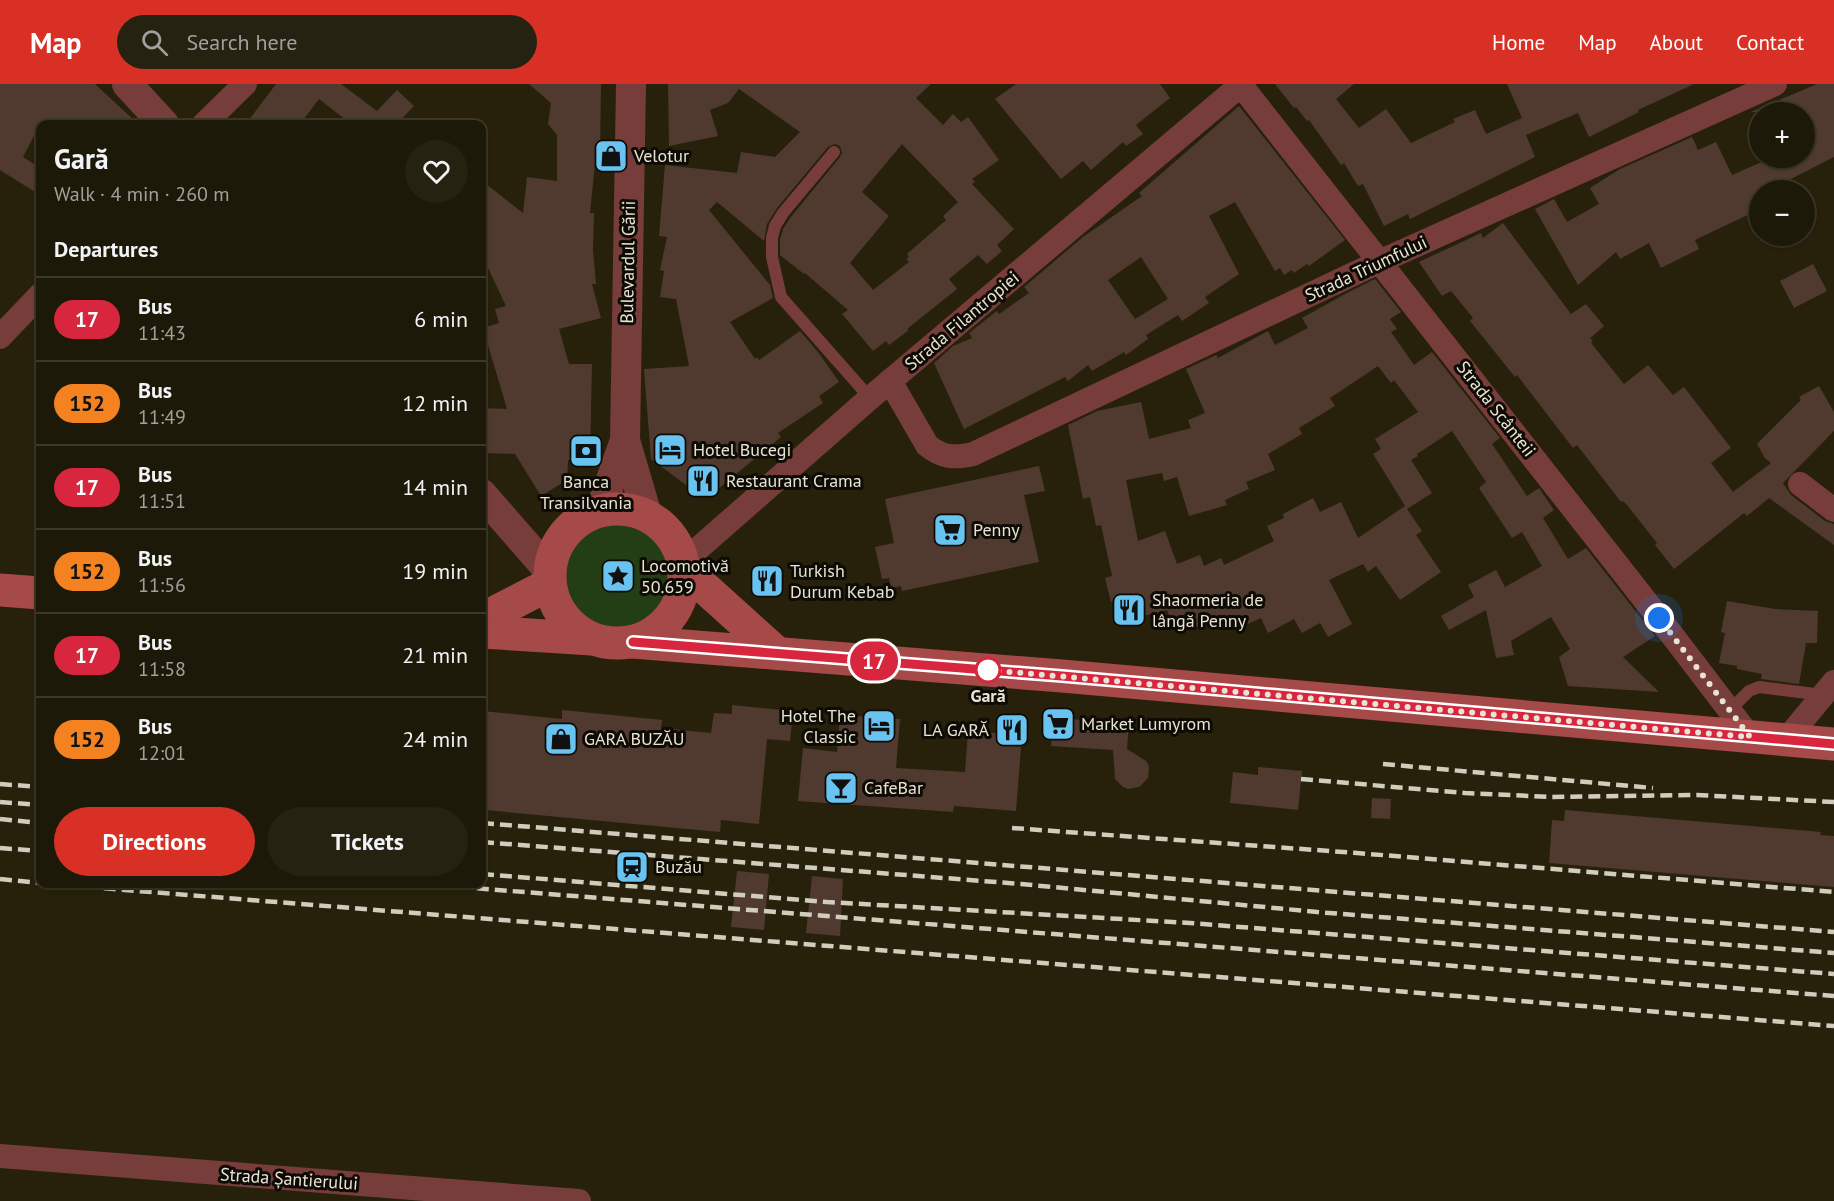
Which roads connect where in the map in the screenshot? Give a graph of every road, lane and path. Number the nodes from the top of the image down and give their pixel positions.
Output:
1 (127, 84) edge
2 (245, 84) edge
3 (631, 84) edge
4 (1241, 84) edge
5 (1775, 84) edge
6 (160, 120) edge
7 (208, 120) edge
8 (834, 152) dead end
9 (1381, 261) junction
10 (36, 299) edge
11 (0, 337) edge
12 (890, 381) junction
13 (870, 398) junction
14 (625, 440) junction
15 (1800, 484) dead end
16 (486, 499) edge
17 (1834, 510) edge
18 (600, 511) junction
19 (647, 515) junction
20 (685, 566) junction
21 (550, 578) junction
22 (0, 590) edge
23 (36, 593) edge
24 (486, 617) edge
25 (486, 632) edge
26 (592, 639) junction
27 (633, 642) junction
28 (777, 653) junction
29 (1829, 689) edge
30 (1731, 709) junction
31 (1750, 737) junction
32 (1786, 740) junction
33 (1834, 744) edge
34 (0, 1156) edge
35 (579, 1201) edge

1 - 6 street
2 - 7 street
3 - 14 street, Bulevardul Gării
4 - 9 street, Strada Scânteii
4 - 12 street, Strada Filantropiei
5 - 9 street, Strada Triumfului
8 - 13 lane
9 - 12 street, Strada Triumfului
9 - 30 street, Strada Scânteii
10 - 11 street
12 - 13 street, Strada Filantropiei
13 - 20 street, Strada Filantropiei
14 - 18 street, Bulevardul Gării
14 - 19 street, Bulevardul Gării
15 - 17 street
16 - 21 street
18 - 19 main road
18 - 21 main road
19 - 20 main road
20 - 27 main road
20 - 28 main road
21 - 24 main road
21 - 26 main road
22 - 23 main road
25 - 26 main road
26 - 27 main road
27 - 28 main road
28 - 31 main road
29 - 30 lane
29 - 32 street
30 - 31 street, Strada Scânteii
31 - 32 main road
32 - 33 main road
34 - 35 street, Strada Șantierului

